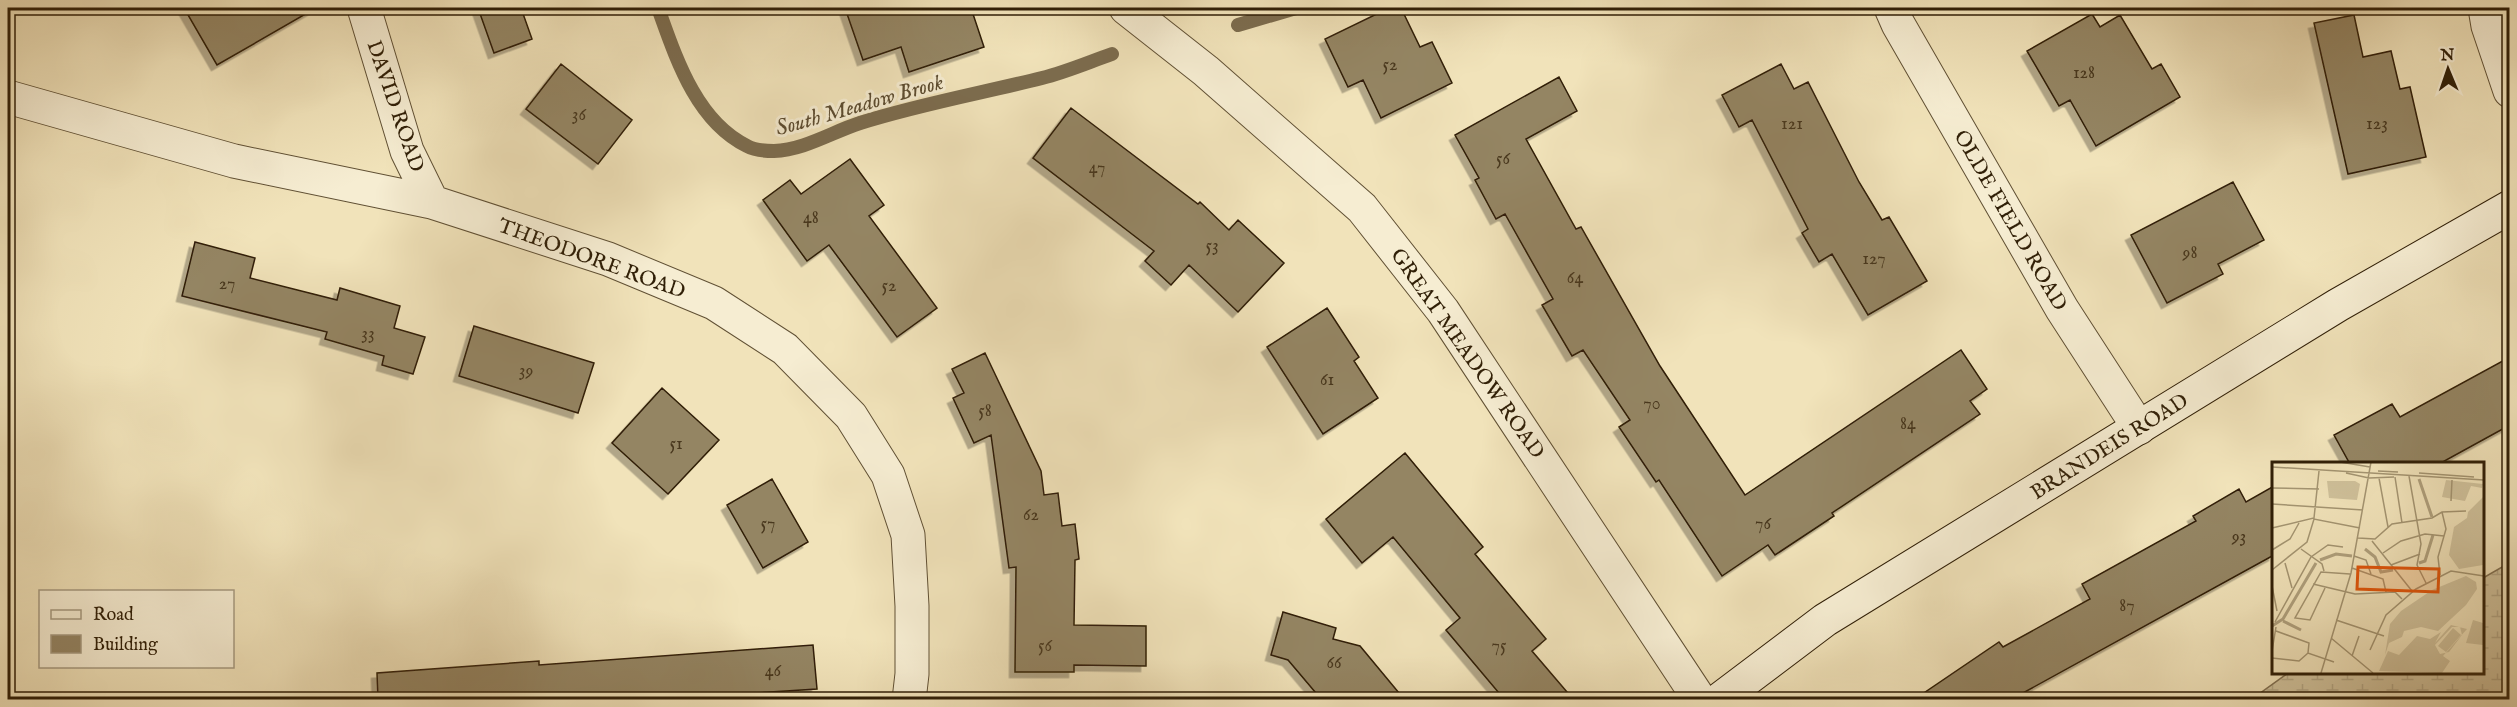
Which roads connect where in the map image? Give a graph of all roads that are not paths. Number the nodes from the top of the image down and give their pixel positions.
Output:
1 (364, 8) edge
2 (1126, 8) edge
3 (1891, 8) edge
4 (2485, 8) edge
5 (2510, 91) edge
6 (8, 97) edge
7 (432, 202) junction
8 (2510, 207) edge
9 (2139, 428) junction
10 (909, 699) edge
11 (1700, 699) edge
12 (1719, 699) edge

1 - 7 street, DAVID ROAD
2 - 11 street, GREAT MEADOW ROAD
3 - 9 street, OLDE FIELD ROAD
4 - 5 street
6 - 7 street, THEODORE ROAD
7 - 10 street, THEODORE ROAD
8 - 9 street, BRANDEIS ROAD
9 - 12 street, BRANDEIS ROAD

